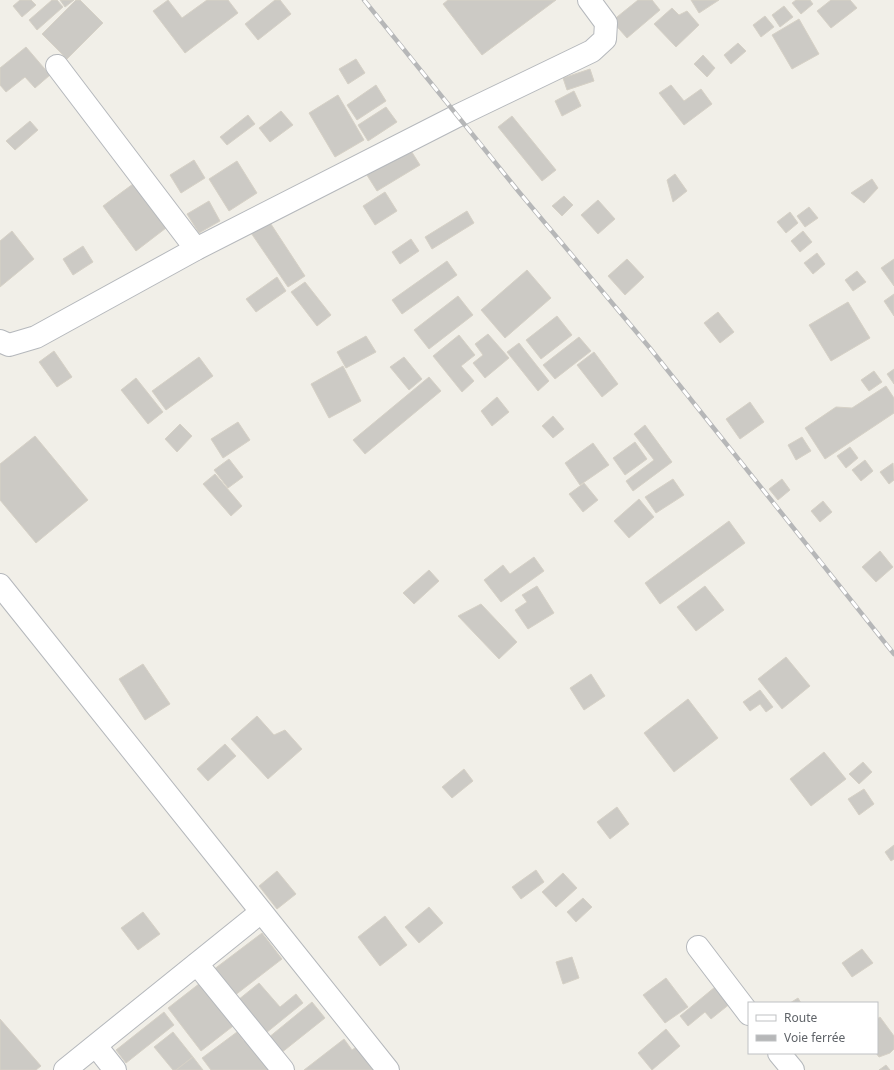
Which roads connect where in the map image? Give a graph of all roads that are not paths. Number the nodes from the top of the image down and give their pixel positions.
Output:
1 (589, 0) edge
2 (57, 66) dead end
3 (196, 249) junction
4 (0, 341) edge
5 (0, 585) edge
6 (261, 912) junction
7 (698, 946) dead end
8 (197, 964) junction
9 (748, 1013) edge
10 (96, 1046) junction
11 (780, 1054) edge
12 (65, 1070) edge
13 (115, 1070) edge
14 (283, 1070) edge
15 (388, 1070) edge
16 (793, 1070) edge

1 - 3 street
2 - 3 street
3 - 4 street
5 - 6 street
6 - 8 street
6 - 15 street
7 - 9 street
8 - 10 street
8 - 14 street
10 - 12 street
10 - 13 street
11 - 16 street

